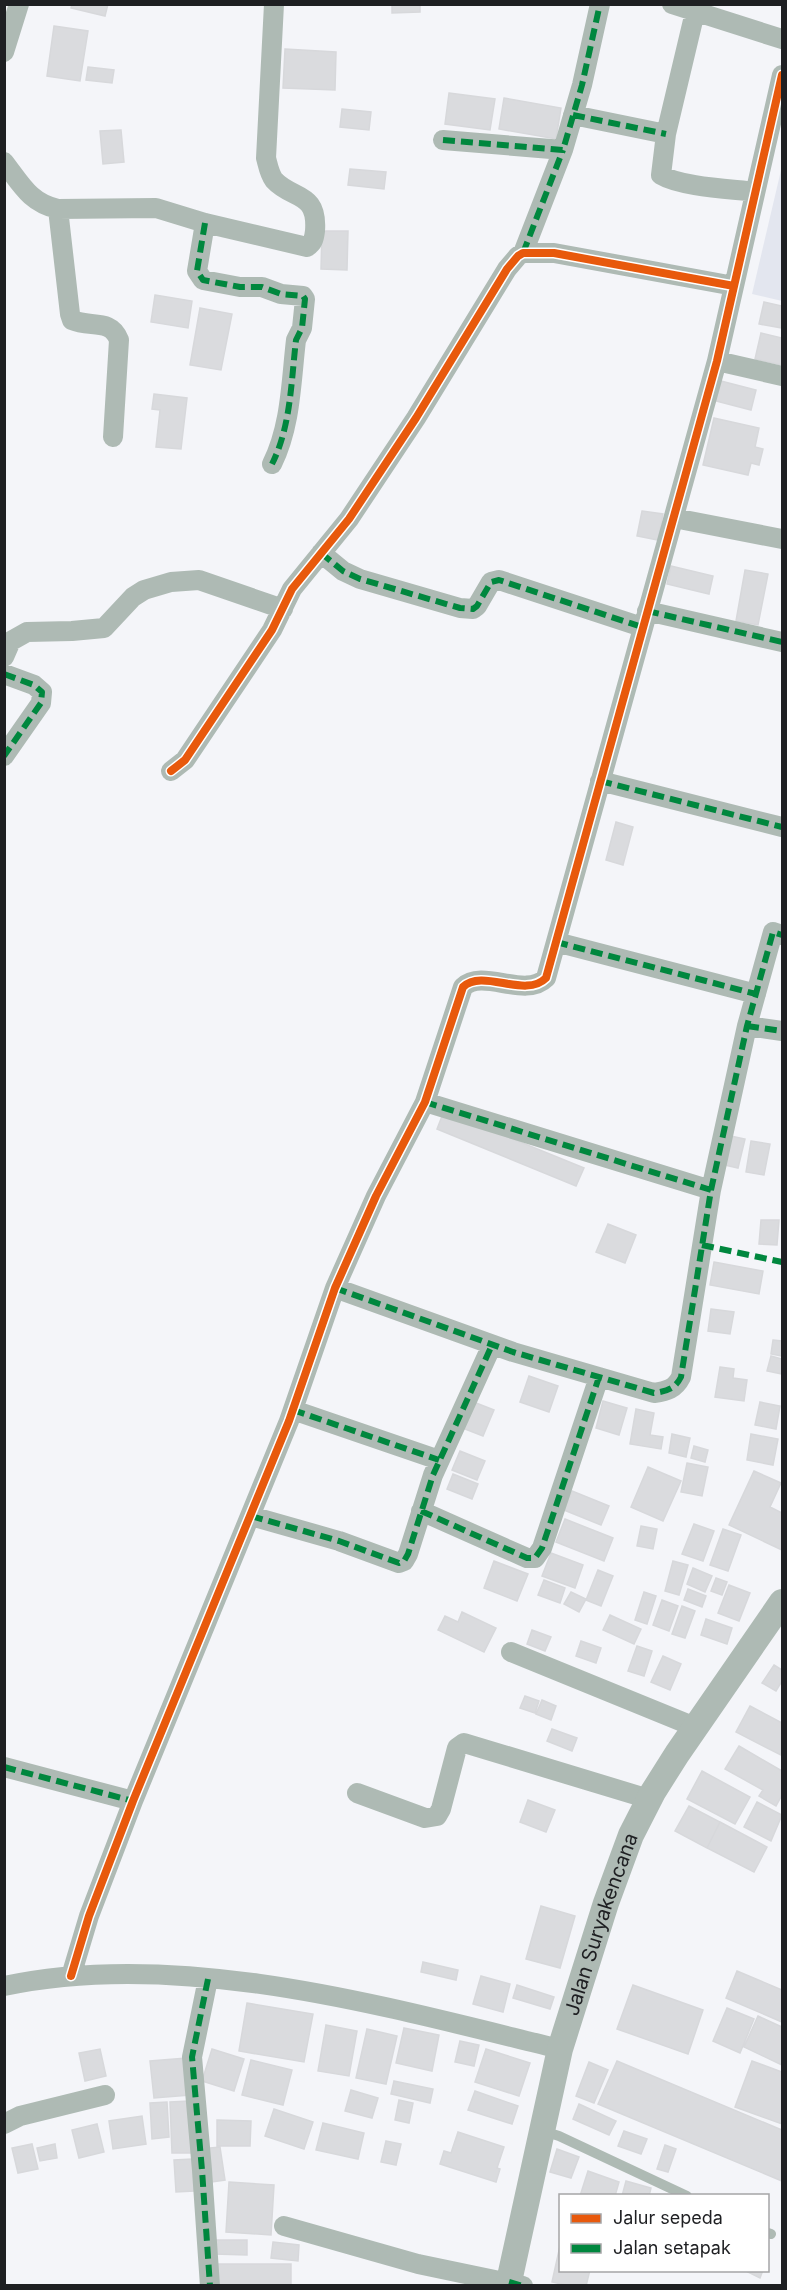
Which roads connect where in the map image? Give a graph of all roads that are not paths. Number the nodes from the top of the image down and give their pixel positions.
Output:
1 (19, 4) edge
2 (274, 4) edge
3 (600, 4) edge
4 (672, 4) edge
5 (695, 12) junction
6 (783, 39) edge
7 (4, 52) edge
8 (783, 75) edge
9 (573, 115) junction
10 (666, 134) junction
11 (443, 140) dead end
12 (563, 150) junction
13 (4, 162) edge
14 (755, 192) junction
15 (58, 209) junction
16 (205, 223) junction
17 (523, 253) junction
18 (734, 286) junction
19 (717, 361) junction
20 (783, 376) edge
21 (113, 437) dead end
22 (272, 464) dead end
23 (674, 518) junction
24 (783, 539) edge
25 (321, 553) junction
26 (283, 609) junction
27 (645, 619) junction
28 (783, 642) edge
29 (4, 657) edge
30 (4, 674) edge
31 (4, 756) edge
32 (171, 771) dead end
33 (600, 781) junction
34 (783, 827) edge
35 (783, 935) edge
36 (556, 942) junction
37 (756, 994) junction
38 (747, 1026) junction
39 (783, 1031) edge
40 (424, 1102) junction
41 (711, 1190) junction
42 (335, 1288) junction
43 (492, 1345) junction
44 (599, 1377) junction
45 (293, 1410) junction
46 (439, 1460) junction
47 (421, 1511) junction
48 (251, 1516) junction
49 (783, 1602) edge
50 (511, 1652) dead end
51 (695, 1727) junction
52 (4, 1767) edge
53 (357, 1793) dead end
54 (649, 1799) junction
55 (133, 1801) junction
56 (71, 1976) junction
57 (208, 1979) junction
58 (4, 1986) edge
59 (560, 2049) junction
60 (105, 2095) dead end
61 (4, 2124) edge
62 (541, 2130) junction
63 (683, 2194) edge
64 (284, 2226) dead end
65 (513, 2284) edge
66 (210, 2286) edge

1 - 7 street
2 - 16 street
3 - 9 street
4 - 5 street
5 - 6 street
5 - 10 street
8 - 14 street
9 - 10 street
9 - 12 street
10 - 14 street
11 - 12 street
12 - 17 street
13 - 15 street
14 - 18 street
15 - 16 street
15 - 21 street
16 - 22 street
17 - 18 street
17 - 25 street
18 - 19 street
19 - 20 street
19 - 23 street
23 - 24 street
23 - 27 street
25 - 26 street
25 - 27 street
26 - 29 street
26 - 32 street
27 - 28 street
27 - 33 street
30 - 31 street
33 - 34 street
33 - 36 street
35 - 37 street
36 - 37 street
36 - 40 street
37 - 38 street
38 - 39 street
38 - 41 street
40 - 41 street
40 - 42 street
41 - 44 street
42 - 43 street
42 - 45 street
43 - 44 street
43 - 46 street
44 - 47 street
45 - 46 street
45 - 48 street
46 - 47 street
47 - 48 street
48 - 55 street
49 - 51 street, Jalan Suryakencana
50 - 51 street
51 - 54 street, Jalan Suryakencana
52 - 55 street
53 - 54 street
54 - 59 street, Jalan Suryakencana
55 - 56 street
56 - 57 street
56 - 58 street
57 - 59 street
57 - 66 street
59 - 62 street, Jalan Suryakencana
60 - 61 street
62 - 63 lane
62 - 65 street, Jalan Suryakencana
64 - 65 street

